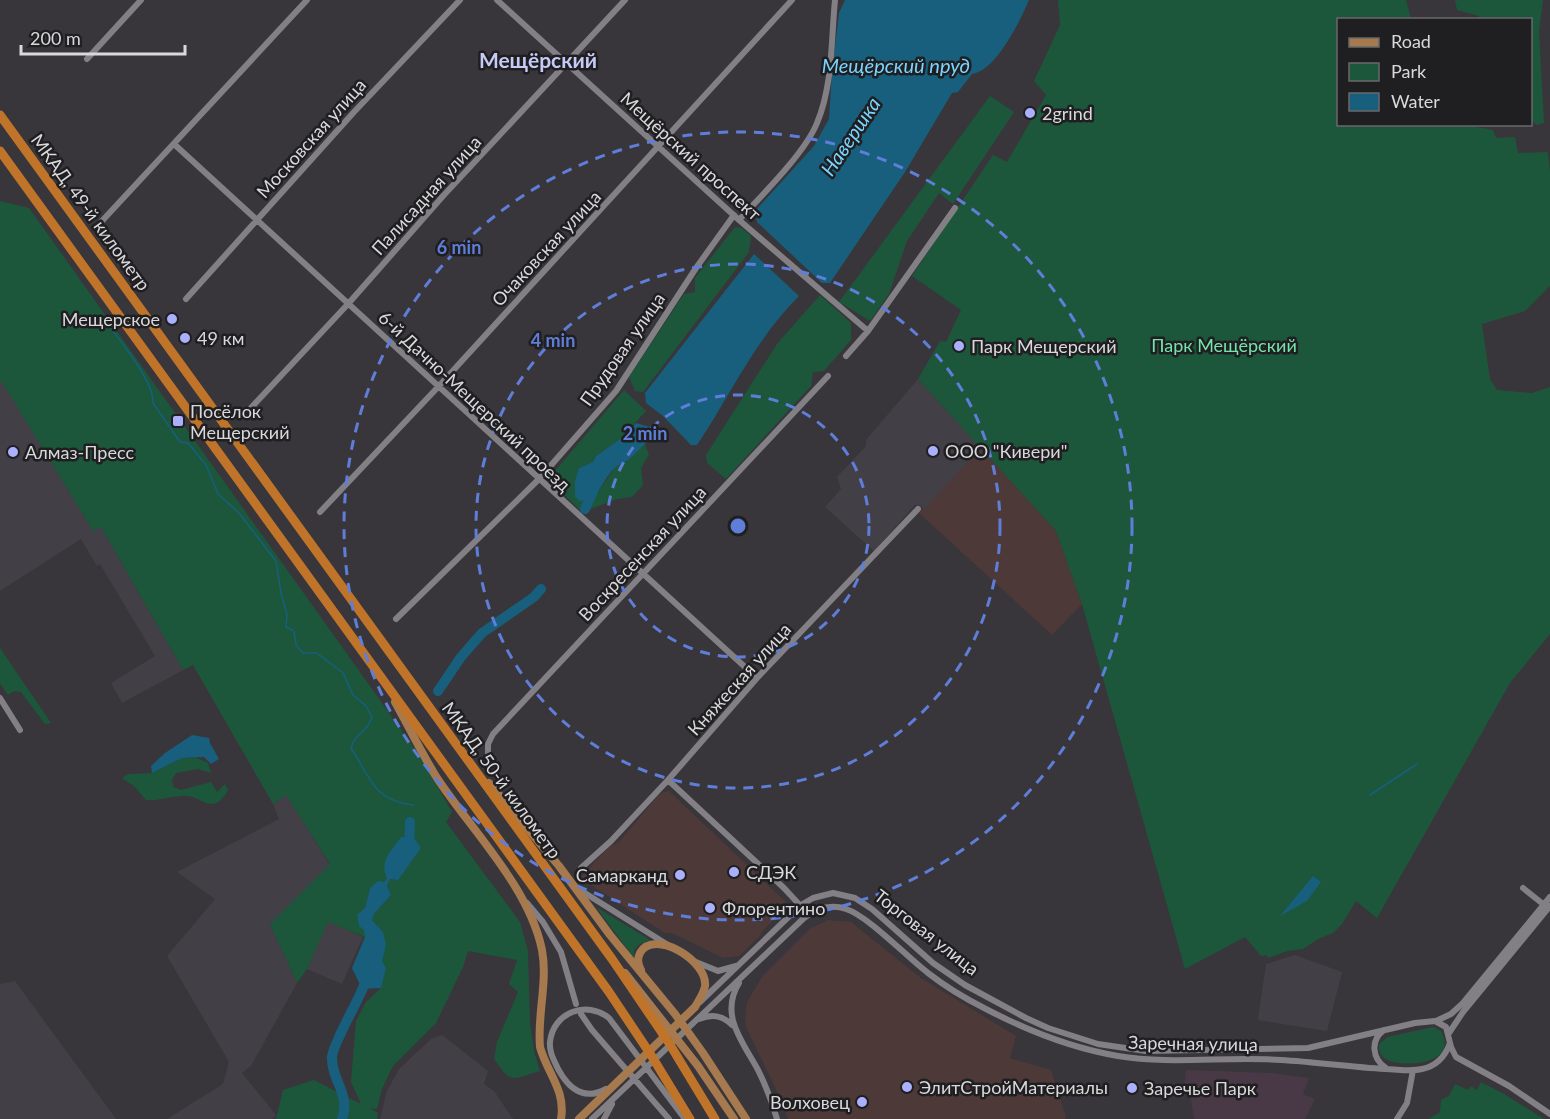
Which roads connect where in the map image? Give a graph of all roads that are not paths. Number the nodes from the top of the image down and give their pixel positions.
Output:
1 (141, 0) edge
2 (307, 0) edge
3 (460, 0) edge
4 (497, 0) edge
5 (625, 0) edge
6 (792, 0) edge
7 (835, 0) edge
8 (87, 59) dead end
9 (567, 64) junction
10 (0, 115) edge
11 (174, 144) junction
12 (659, 147) junction
13 (0, 151) edge
14 (955, 208) dead end
15 (736, 218) junction
16 (257, 220) junction
17 (102, 222) dead end
18 (186, 299) dead end
19 (348, 304) junction
20 (868, 331) junction
21 (846, 356) dead end
22 (828, 376) dead end
23 (438, 387) junction
24 (249, 410) dead end
25 (539, 479) junction
26 (282, 504) joint
27 (918, 509) dead end
28 (320, 512) dead end
29 (643, 574) junction
30 (396, 619) dead end
31 (381, 677) junction
32 (757, 678) junction
33 (0, 698) edge
34 (20, 730) dead end
35 (456, 744) junction
36 (488, 754) dead end
37 (668, 780) junction
38 (581, 868) dead end
39 (514, 886) junction
40 (576, 887) junction
41 (1523, 888) dead end
42 (1550, 897) edge
43 (801, 905) junction
44 (1547, 905) edge
45 (808, 914) junction
46 (671, 947) junction
47 (612, 960) junction
48 (744, 961) junction
49 (696, 962) junction
50 (744, 975) junction
51 (644, 976) junction
52 (978, 993) joint
53 (973, 1002) joint
54 (576, 1004) dead end
55 (695, 1007) junction
56 (581, 1014) dead end
57 (1436, 1021) junction
58 (694, 1022) junction
59 (735, 1028) junction
60 (1385, 1029) junction
61 (1449, 1033) junction
62 (1450, 1043) junction
63 (1442, 1059) junction
64 (1461, 1061) junction
65 (1387, 1069) junction
66 (1413, 1070) junction
67 (620, 1086) junction
68 (1550, 1114) edge
69 (561, 1119) edge
70 (579, 1119) edge
71 (592, 1119) edge
72 (604, 1119) edge
73 (669, 1119) edge
74 (686, 1119) edge
75 (690, 1119) edge
76 (715, 1119) edge
77 (734, 1119) edge
78 (746, 1119) edge
79 (777, 1119) edge
80 (1397, 1119) edge

1 - 8 street
2 - 11 street
3 - 16 street, Московская улица
4 - 9 street, Мещёрский проспект
5 - 9 street, Палисадная улица
6 - 12 street, Очаковская улица
7 - 15 street, Прудовая улица
9 - 12 street, Мещёрский проспект
9 - 19 street, Палисадная улица
10 - 26 highway, МКАД, 49-й километр
11 - 16 street, 6-й Дачно-Мещерский проезд
11 - 17 street
12 - 15 street, Мещёрский проспект
12 - 23 street, Очаковская улица
13 - 31 highway, МКАД, 50-й километр
14 - 20 street
15 - 20 street, Мещёрский проспект
15 - 25 street, Прудовая улица
16 - 18 street, Московская улица
16 - 19 street, 6-й Дачно-Мещерский проезд
19 - 23 street, 6-й Дачно-Мещерский проезд
19 - 24 street, Палисадная улица
20 - 21 street
22 - 29 street, Воскресенская улица
23 - 25 street, 6-й Дачно-Мещерский проезд
23 - 28 street, Очаковская улица
25 - 29 street, 6-й Дачно-Мещерский проезд
25 - 30 street, Прудовая улица
26 - 35 highway, МКАД, 50-й километр
27 - 32 street, Княжеская улица
29 - 32 street, 6-й Дачно-Мещерский проезд
29 - 36 street, Воскресенская улица
31 - 39 main road
31 - 75 highway, МКАД, 50-й километр
32 - 37 street, Княжеская улица
33 - 34 street
35 - 40 main road
35 - 47 highway, МКАД, 50-й километр
37 - 38 street, Княжеская улица
37 - 43 street
39 - 54 street
39 - 69 main road
40 - 46 street
40 - 51 main road
41 - 44 street
42 - 44 street
43 - 45 street
43 - 48 street, Торговая улица
43 - 52 street, Торговая улица
44 - 57 street
44 - 61 street
45 - 50 street, Торговая улица
45 - 53 street, Торговая улица
46 - 49 main road
46 - 51 main road
47 - 76 highway, МКАД, 50-й километр
47 - 77 main road
48 - 49 street
48 - 55 street, Торговая улица
49 - 55 main road
50 - 58 street, Торговая улица
50 - 59 street
51 - 78 main road
52 - 60 street, Заречная улица
53 - 65 street, Заречная улица
55 - 67 main road, Торговая улица
56 - 73 street
57 - 60 street, Заречная улица
57 - 61 street
58 - 59 street
58 - 67 street, Торговая улица
59 - 79 street
60 - 65 street
61 - 62 street
62 - 63 street
62 - 64 street
63 - 64 street, Заречная улица
63 - 66 street, Заречная улица
64 - 68 street, Заречная улица
65 - 66 street, Заречная улица
66 - 80 street
67 - 70 main road, Торговая улица
67 - 71 street
67 - 72 street
67 - 74 street

